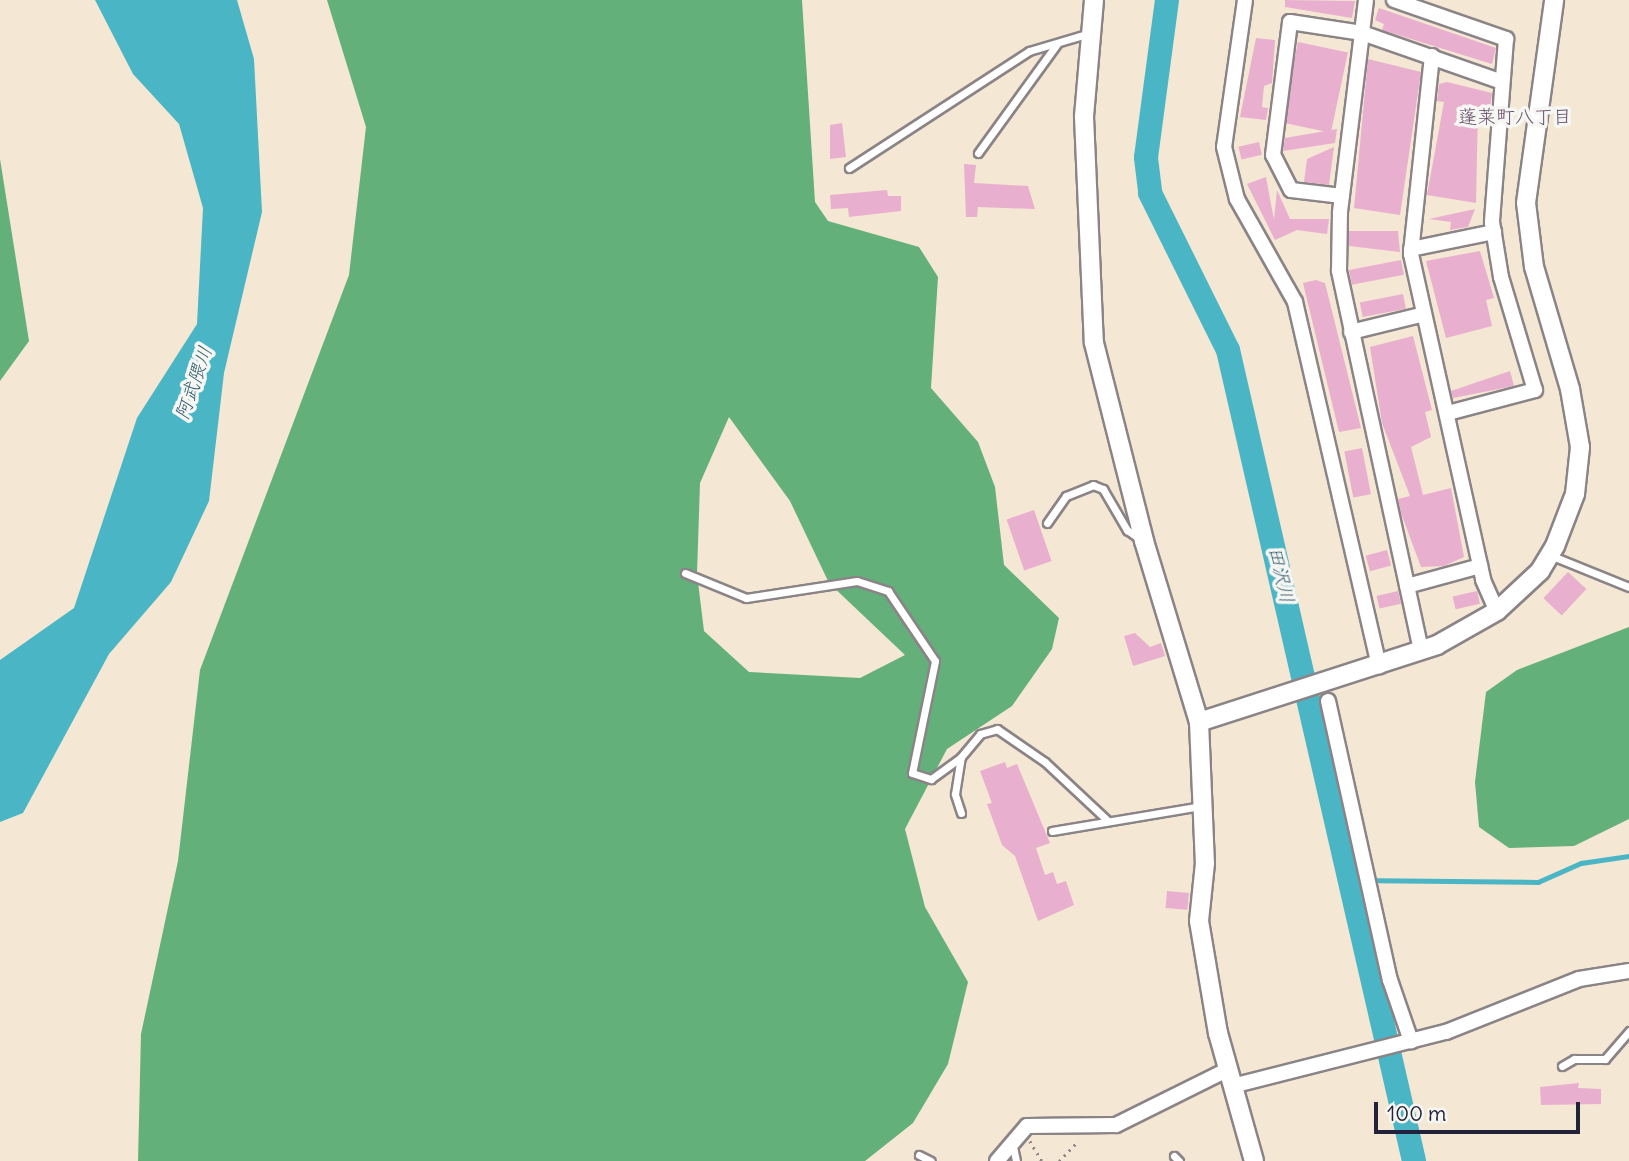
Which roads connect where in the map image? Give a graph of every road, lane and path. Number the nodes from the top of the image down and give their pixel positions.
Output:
1 (1094, 0) edge
2 (1245, 0) edge
3 (1366, 0) edge
4 (1394, 0) edge
5 (1554, 0) edge
6 (1091, 33) junction
7 (1362, 33) junction
8 (1057, 44) junction
9 (1432, 56) junction
10 (1502, 82) junction
11 (978, 153) dead end
12 (849, 169) dead end
13 (1342, 196) junction
14 (1494, 232) junction
15 (1411, 249) junction
16 (1422, 315) junction
17 (1351, 332) junction
18 (1448, 412) junction
19 (1047, 523) dead end
20 (1143, 541) junction
21 (1550, 555) junction
22 (1480, 566) junction
23 (685, 573) dead end
24 (1407, 586) junction
25 (1629, 587) edge
26 (1497, 611) junction
27 (1421, 651) junction
28 (1378, 666) junction
29 (1328, 701) dead end
30 (1199, 722) junction
31 (961, 757) junction
32 (1203, 806) junction
33 (961, 813) dead end
34 (1108, 821) junction
35 (1052, 831) dead end
36 (1629, 971) edge
37 (1629, 1031) edge
38 (1411, 1041) junction
39 (1562, 1066) dead end
40 (1229, 1078) junction
41 (1090, 1128) junction
42 (1017, 1134) junction
43 (919, 1155) dead end
44 (931, 1161) edge
45 (997, 1161) edge
46 (1016, 1161) edge
47 (1042, 1161) edge
48 (1059, 1161) edge
49 (1254, 1161) edge

1 - 6 street
2 - 28 street
3 - 7 street
4 - 10 street
5 - 21 street
6 - 8 lane
6 - 20 street
7 - 9 street
7 - 13 street
7 - 13 street
8 - 11 lane
8 - 12 lane
9 - 10 street
9 - 15 street
10 - 14 street
13 - 17 street
14 - 15 street
14 - 18 street
15 - 16 street
16 - 17 street
16 - 18 street
17 - 24 street
18 - 22 street
19 - 20 lane
20 - 30 street
21 - 25 lane
21 - 26 street
22 - 24 street
22 - 26 street
23 - 31 lane
24 - 27 street
26 - 27 street
27 - 28 street
28 - 30 street
29 - 38 street
30 - 32 street
31 - 33 lane
31 - 34 lane
32 - 34 lane
32 - 40 street
34 - 35 lane
36 - 38 street
37 - 39 lane
38 - 40 street
40 - 41 street
40 - 49 street
41 - 42 street
41 - 48 path
42 - 45 street
42 - 46 lane
42 - 47 path
43 - 44 lane

